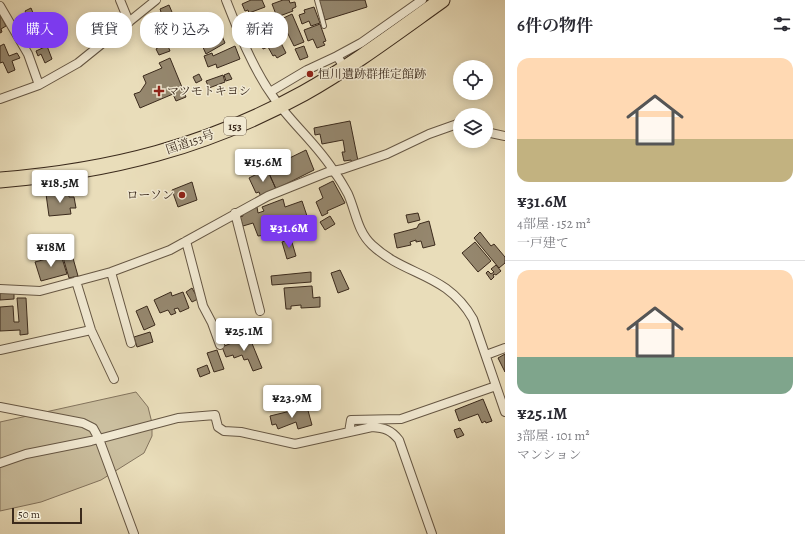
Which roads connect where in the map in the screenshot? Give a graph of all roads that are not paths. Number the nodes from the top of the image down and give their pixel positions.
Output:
1 (120, 0) edge
2 (156, 0) edge
3 (226, 0) edge
4 (317, 0) edge
5 (422, 0) edge
6 (442, 0) edge
7 (0, 6) edge
8 (125, 12) edge
9 (132, 20) edge
10 (324, 26) dead end
11 (97, 48) edge
12 (341, 62) junction
13 (39, 85) junction
14 (270, 92) junction
15 (0, 99) edge
16 (279, 105) junction
17 (453, 125) edge
18 (493, 133) edge
19 (505, 136) edge
20 (334, 171) junction
21 (0, 180) edge
22 (235, 213) junction
23 (186, 240) junction
24 (111, 272) junction
25 (76, 281) junction
26 (0, 289) edge
27 (260, 311) dead end
28 (91, 330) junction
29 (131, 343) dead end
30 (220, 345) dead end
31 (505, 348) edge
32 (0, 350) edge
33 (486, 355) junction
34 (114, 379) dead end
35 (496, 386) junction
36 (0, 407) edge
37 (505, 412) edge
38 (349, 432) junction
39 (99, 439) junction
40 (0, 463) edge
41 (134, 534) edge
42 (432, 534) edge

1 - 8 street
2 - 9 street
3 - 14 street
4 - 10 lane
5 - 12 street
6 - 12 highway, 国道153号 / 153
7 - 13 street
11 - 13 street
12 - 14 street
12 - 16 highway, 国道153号 / 153
13 - 15 street
14 - 16 street
16 - 20 street
16 - 21 highway, 国道153号 / 153
17 - 20 street
18 - 19 street
20 - 22 street
20 - 33 street
22 - 23 street
22 - 27 street
23 - 24 street
23 - 30 street
24 - 25 street
24 - 29 street
25 - 26 street
25 - 28 street
28 - 32 street
28 - 34 street
31 - 33 street
33 - 35 street
35 - 37 street
35 - 38 street
36 - 39 street
38 - 39 street
38 - 42 street
39 - 40 street
39 - 41 street

